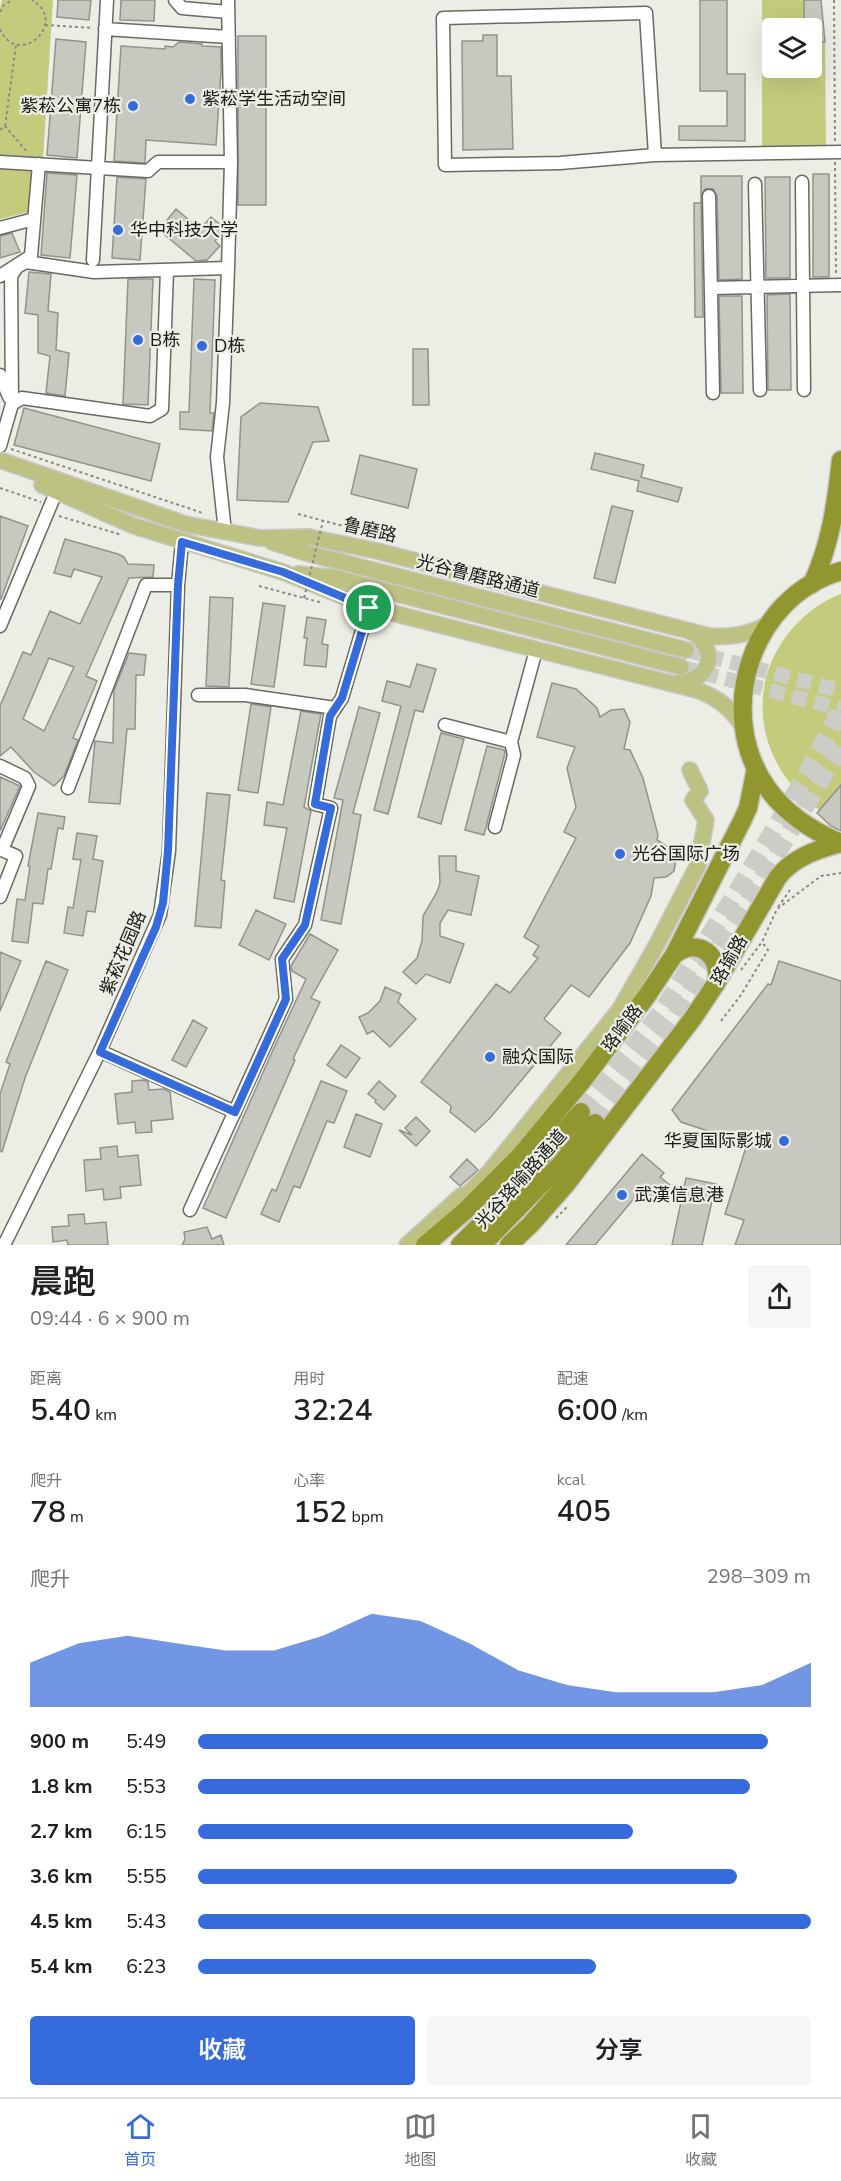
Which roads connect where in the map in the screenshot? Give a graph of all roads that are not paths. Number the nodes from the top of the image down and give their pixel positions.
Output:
1 (107, 0) edge
2 (175, 0) edge
3 (228, 6) edge
4 (105, 28) junction
5 (229, 37) junction
6 (841, 152) edge
7 (655, 155) junction
8 (0, 162) edge
9 (231, 162) junction
10 (38, 164) junction
11 (98, 168) junction
12 (802, 182) dead end
13 (755, 184) dead end
14 (709, 196) dead end
15 (34, 219) junction
16 (0, 228) edge
17 (93, 260) dead end
18 (228, 268) junction
19 (167, 270) junction
20 (0, 276) edge
21 (803, 285) junction
22 (841, 285) edge
23 (757, 286) junction
24 (711, 288) junction
25 (0, 375) edge
26 (760, 390) dead end
27 (804, 390) dead end
28 (713, 393) dead end
29 (12, 404) junction
30 (0, 446) edge
31 (0, 460) edge
32 (841, 460) edge
33 (0, 470) edge
34 (57, 490) junction
35 (225, 532) junction
36 (260, 538) junction
37 (182, 542) junction
38 (283, 572) junction
39 (841, 572) edge
40 (812, 584) junction
41 (178, 585) junction
42 (369, 608) junction
43 (768, 624) junction
44 (0, 626) edge
45 (692, 632) junction
46 (536, 650) junction
47 (686, 650) tunnel mouth
48 (681, 667) tunnel mouth
49 (674, 683) junction
50 (198, 695) dead end
51 (335, 708) junction
52 (445, 725) dead end
53 (743, 727) junction
54 (511, 742) junction
55 (0, 766) edge
56 (756, 768) junction
57 (690, 770) dead end
58 (68, 788) dead end
59 (495, 827) dead end
60 (841, 843) edge
61 (0, 897) edge
62 (674, 955) junction
63 (715, 986) junction
64 (100, 1052) junction
65 (235, 1112) junction
66 (190, 1210) dead end
67 (4, 1245) edge
68 (407, 1245) edge
69 (425, 1245) edge
70 (460, 1245) edge
71 (482, 1245) edge
72 (509, 1245) edge

1 - 4 street
2 - 3 street
3 - 5 street
4 - 5 street
4 - 11 street
5 - 9 street
6 - 7 street
7 - 7 street
8 - 10 street
9 - 11 street
9 - 18 street
10 - 11 street
10 - 15 street
11 - 17 street
12 - 21 street
13 - 23 street
14 - 24 street
15 - 16 street
15 - 20 street
18 - 19 street
18 - 35 street
19 - 29 street
19 - 29 street
21 - 22 street
21 - 23 street
21 - 27 street
23 - 24 street
23 - 26 street
24 - 28 street
25 - 29 street
29 - 30 street
31 - 35 main road, 鲁磨路
32 - 40 highway
33 - 34 main road
34 - 37 main road
34 - 44 street
35 - 36 main road, 鲁磨路
36 - 45 main road, 鲁磨路
36 - 47 main road, 光谷鲁磨路通道
37 - 38 main road
37 - 41 street, 紫菘花园路
38 - 42 main road
38 - 48 main road, 光谷鲁磨路通道
39 - 40 highway
40 - 43 highway
41 - 58 street
41 - 64 street, 紫菘花园路
42 - 46 main road
42 - 51 street
43 - 45 main road, 鲁磨路
43 - 53 highway
45 - 49 main road
46 - 49 main road
46 - 54 street
49 - 53 main road
50 - 51 street
51 - 65 street
52 - 54 street
53 - 56 highway
54 - 59 street
55 - 61 street
56 - 60 highway
56 - 62 highway, 珞喻路
57 - 68 main road
60 - 63 highway, 珞瑜路
62 - 63 highway
62 - 69 highway, 珞喻路
63 - 72 highway, 珞瑜路
64 - 65 street
64 - 67 street, 紫菘花园路
65 - 66 street
70 - 71 highway, 光谷珞喻路通道

